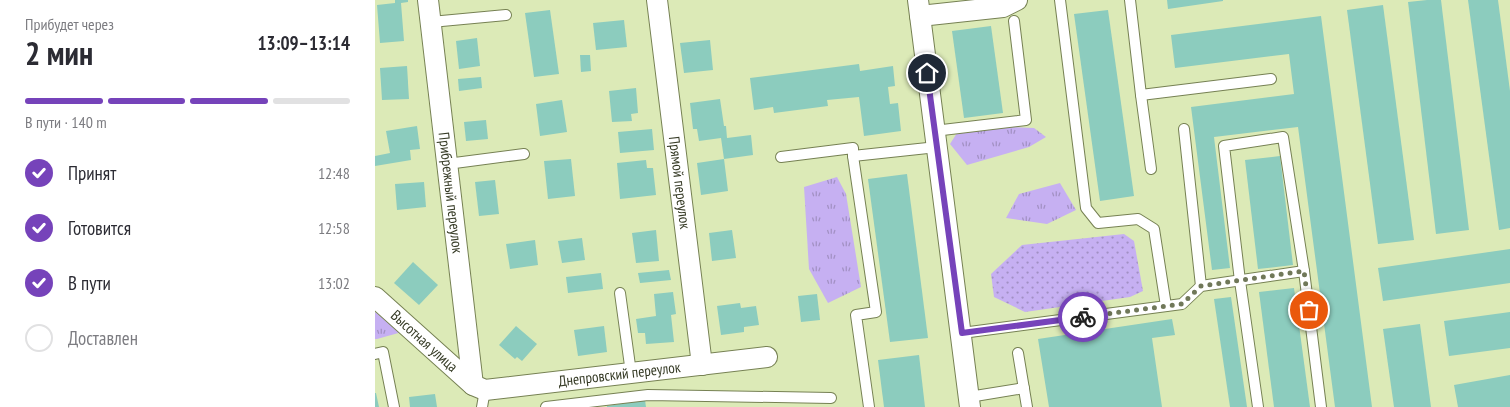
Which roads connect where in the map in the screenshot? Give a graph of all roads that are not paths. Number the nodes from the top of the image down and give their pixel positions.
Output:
1 (428, 0) edge
2 (657, 0) edge
3 (1017, 0) edge
4 (1060, 0) edge
5 (1130, 0) edge
6 (919, 8) edge
7 (507, 15) dead end
8 (1014, 21) dead end
9 (431, 22) junction
10 (1271, 79) dead end
11 (1141, 95) junction
12 (1184, 129) dead end
13 (935, 139) junction
14 (524, 154) dead end
15 (853, 156) junction
16 (781, 157) dead end
17 (447, 164) junction
18 (1151, 169) dead end
19 (1304, 271) junction
20 (1240, 281) junction
21 (1201, 286) junction
22 (620, 293) dead end
23 (375, 297) edge
24 (1167, 306) junction
25 (962, 333) junction
26 (1017, 353) dead end
27 (375, 354) edge
28 (767, 357) dead end
29 (702, 365) junction
30 (631, 373) junction
31 (1024, 388) junction
32 (480, 394) edge
33 (831, 398) dead end
34 (970, 402) edge
35 (394, 407) edge
36 (546, 407) edge
37 (869, 407) edge
38 (1027, 407) edge
39 (1258, 407) edge
40 (1321, 407) edge

1 - 9 street, Прибрежный переулок
2 - 29 street, Прямой переулок
3 - 6 street
4 - 24 lane
5 - 11 lane
6 - 13 street
7 - 9 lane
8 - 13 lane
9 - 17 street, Прибрежный переулок
10 - 11 lane
11 - 18 lane
12 - 21 lane
13 - 15 lane
13 - 25 street
14 - 17 lane
15 - 16 lane
15 - 37 lane
17 - 32 street, Прибрежный переулок
19 - 20 lane
19 - 20 lane
19 - 40 lane
20 - 21 lane
20 - 39 lane
21 - 24 lane
22 - 30 lane
23 - 32 street, Высотная улица
24 - 25 lane
25 - 34 street
26 - 31 lane
27 - 35 lane
28 - 29 street, Днепровский переулок
29 - 30 street, Днепровский переулок
30 - 32 street, Днепровский переулок
31 - 34 lane
31 - 38 lane
33 - 36 lane

